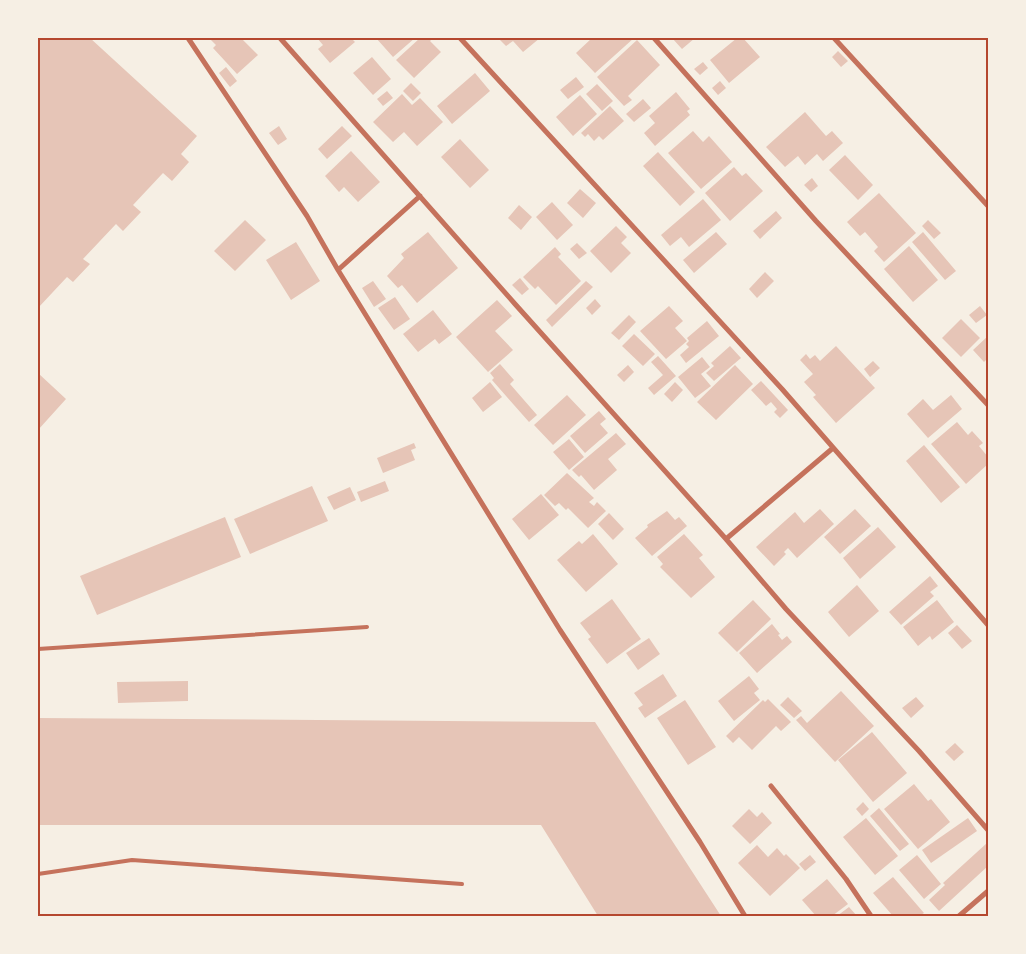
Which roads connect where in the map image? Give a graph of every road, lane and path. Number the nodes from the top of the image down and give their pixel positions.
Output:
1 (188, 38) edge
2 (280, 38) edge
3 (460, 38) edge
4 (654, 38) edge
5 (834, 38) edge
6 (420, 196) junction
7 (988, 206) edge
8 (338, 270) junction
9 (988, 405) edge
10 (834, 448) junction
11 (726, 539) junction
12 (988, 625) edge
13 (367, 627) dead end
14 (38, 650) edge
15 (771, 786) dead end
16 (988, 830) edge
17 (38, 874) edge
18 (462, 884) dead end
19 (988, 891) edge
20 (744, 916) edge
21 (871, 916) edge
22 (959, 916) edge

1 - 8 street
2 - 6 street
3 - 10 street
4 - 9 street
5 - 7 street
6 - 8 street
6 - 11 street
8 - 20 street
10 - 11 street
10 - 12 street
11 - 16 street
13 - 14 lane
15 - 21 street
17 - 18 lane
19 - 22 street

